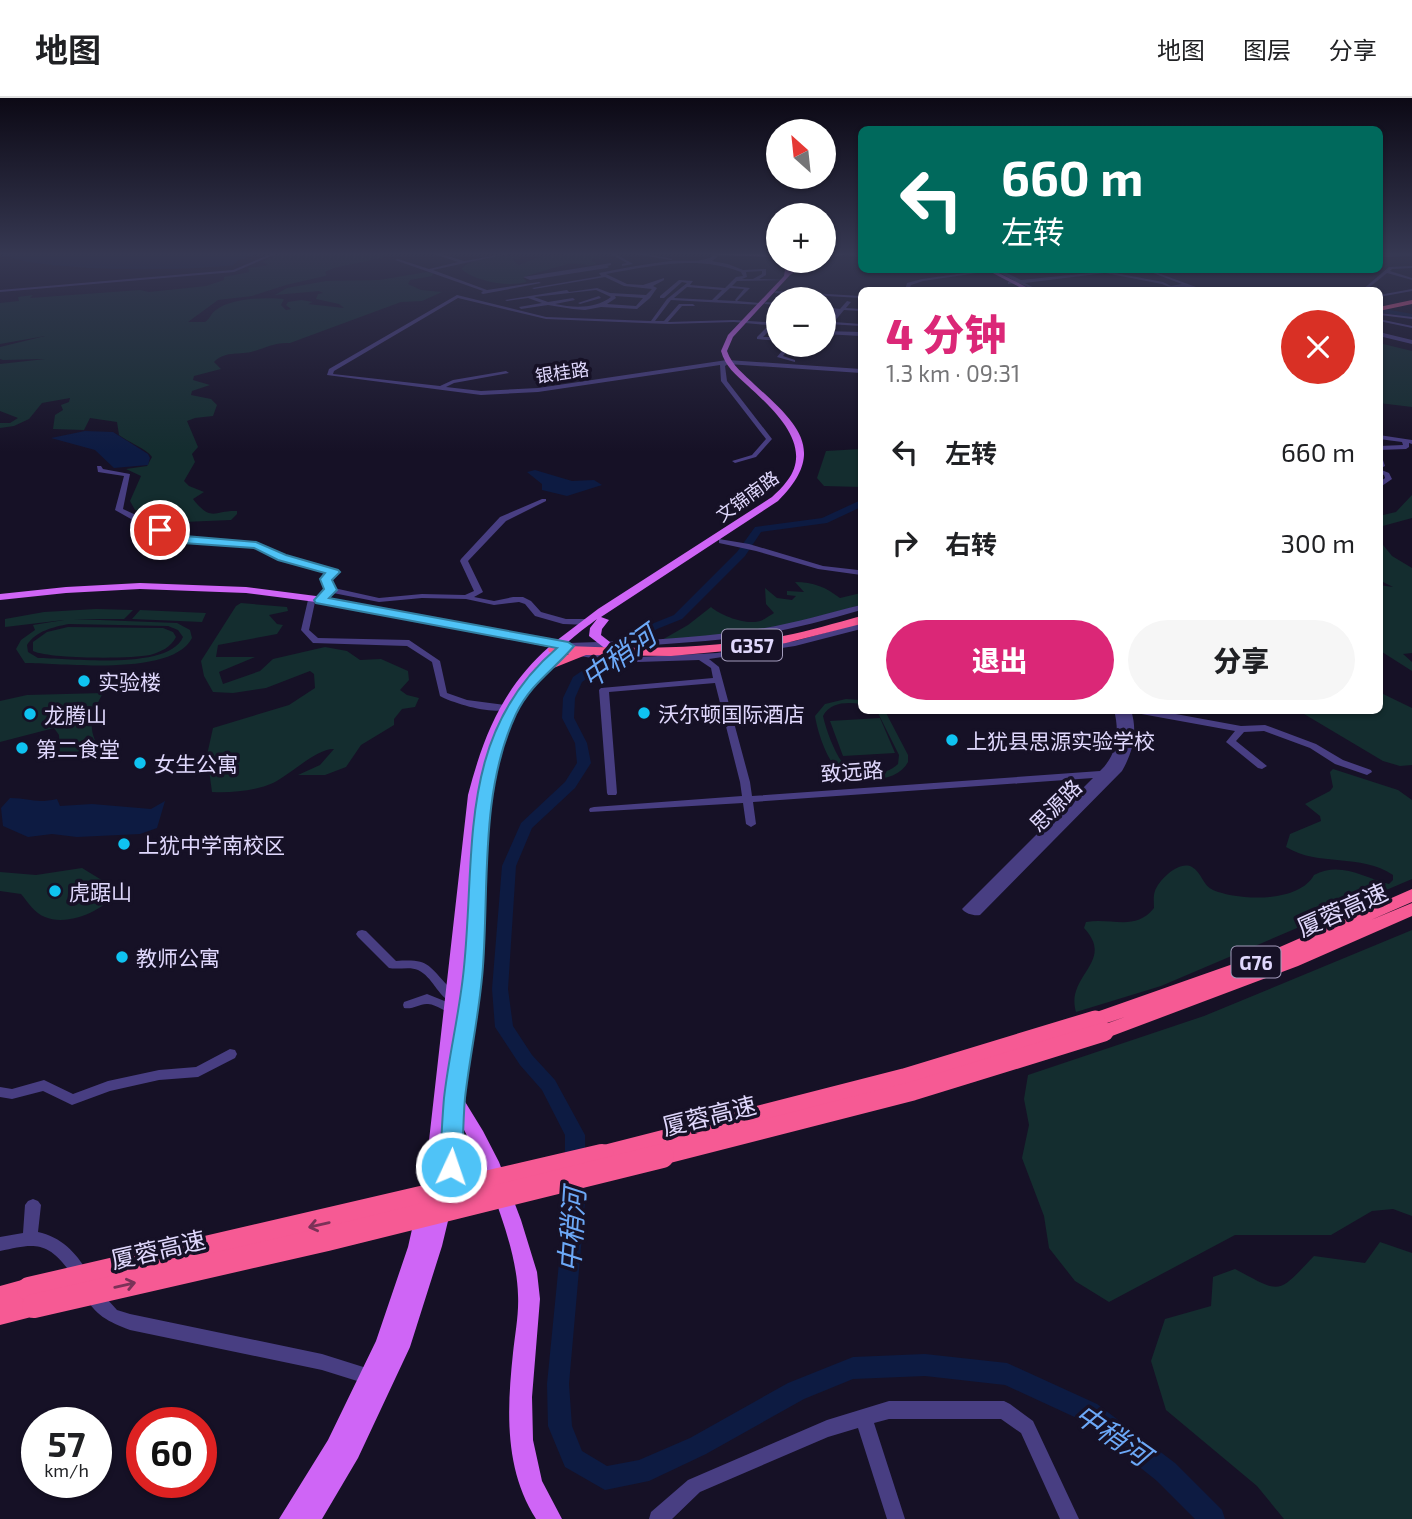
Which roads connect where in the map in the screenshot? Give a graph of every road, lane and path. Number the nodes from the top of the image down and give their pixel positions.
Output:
1 (417, 319) edge
2 (569, 319) edge
3 (700, 319) edge
4 (749, 319) edge
5 (833, 319) edge
6 (1383, 321) edge
7 (698, 322) junction
8 (746, 322) junction
9 (858, 325) edge
10 (766, 326) edge
11 (1412, 327) edge
12 (836, 330) edge
13 (858, 333) edge
14 (1383, 335) edge
15 (1412, 342) edge
16 (782, 358) joint
17 (730, 362) junction
18 (777, 365) junction
19 (858, 368) edge
20 (858, 368) edge
21 (506, 373) dead end
22 (442, 387) junction
23 (1383, 438) edge
24 (1409, 442) edge
25 (1383, 448) edge
26 (735, 461) dead end
27 (99, 467) dead end
28 (544, 500) dead end
29 (722, 541) junction
30 (858, 573) edge
31 (331, 590) junction
32 (466, 597) junction
33 (0, 599) edge
34 (316, 601) junction
35 (858, 608) edge
36 (858, 616) edge
37 (603, 620) junction
38 (858, 621) edge
39 (589, 622) junction
40 (858, 627) edge
41 (515, 640) junction
42 (584, 649) junction
43 (644, 651) junction
44 (726, 654) junction
45 (699, 656) junction
46 (539, 667) junction
47 (715, 667) junction
48 (719, 680) junction
49 (505, 708) junction
50 (1120, 714) edge
51 (1126, 714) edge
52 (1158, 714) edge
53 (1241, 729) junction
54 (1262, 766) dead end
55 (1367, 772) dead end
56 (1108, 773) junction
57 (612, 793) dead end
58 (747, 799) junction
59 (594, 810) dead end
60 (751, 824) dead end
61 (1412, 895) edge
62 (1412, 909) edge
63 (972, 911) dead end
64 (362, 934) dead end
65 (453, 1003) junction
66 (409, 1005) dead end
67 (1100, 1026) junction
68 (230, 1054) dead end
69 (0, 1092) edge
70 (449, 1097) junction
71 (33, 1205) dead end
72 (30, 1237) junction
73 (0, 1244) edge
74 (0, 1297) edge
75 (31, 1298) junction
76 (0, 1314) edge
77 (370, 1377) junction
78 (864, 1418) junction
79 (291, 1519) edge
80 (308, 1519) edge
81 (550, 1519) edge
82 (658, 1519) edge
83 (895, 1519) edge
84 (1070, 1519) edge

1 - 22 street
2 - 7 street
3 - 7 street
4 - 8 main road
5 - 9 street
6 - 11 street
7 - 8 street
8 - 10 street
8 - 17 main road
12 - 13 street
14 - 15 street
16 - 18 street
16 - 19 street
17 - 18 street, 银桂路
17 - 22 street, 银桂路
17 - 26 street
17 - 29 main road, 文锦南路
17 - 39 main road, 文锦南路
18 - 20 street, 银桂路
21 - 22 street
23 - 24 street
24 - 25 street
27 - 31 street
28 - 32 street
29 - 30 street
29 - 37 main road, 文锦南路
31 - 32 street
31 - 34 street
32 - 39 street
33 - 34 main road
34 - 41 main road
34 - 49 street
35 - 43 street
36 - 43 highway, G357
37 - 42 main road, 文锦南路
37 - 42 main road
38 - 43 highway, G357
39 - 41 main road
39 - 42 main road, 文锦南路
40 - 44 street
41 - 42 main road
41 - 46 main road
42 - 43 highway, G357
42 - 46 main road
42 - 46 highway
43 - 45 street
44 - 45 street
44 - 47 street
45 - 47 street
46 - 49 main road
46 - 70 main road
47 - 48 street
48 - 57 street
48 - 58 street
49 - 65 main road
50 - 56 street, 思源路
51 - 56 street, 思源路
52 - 53 street
53 - 54 street
53 - 55 street
56 - 58 street, 致远路
56 - 63 street, 思源路
58 - 59 street, 致远路
58 - 60 street
61 - 67 highway, 厦蓉高速 / G76
62 - 67 highway, 厦蓉高速 / G76
64 - 65 street
65 - 66 street
65 - 70 main road
67 - 75 highway, 厦蓉高速 / G76, bridge
68 - 69 street
70 - 77 main road
70 - 80 main road
70 - 81 main road
71 - 72 street
72 - 73 street
72 - 77 street
74 - 75 highway, 厦蓉高速 / G76
75 - 76 highway, 厦蓉高速 / G76
77 - 79 main road
78 - 82 street
78 - 83 street
78 - 84 street

